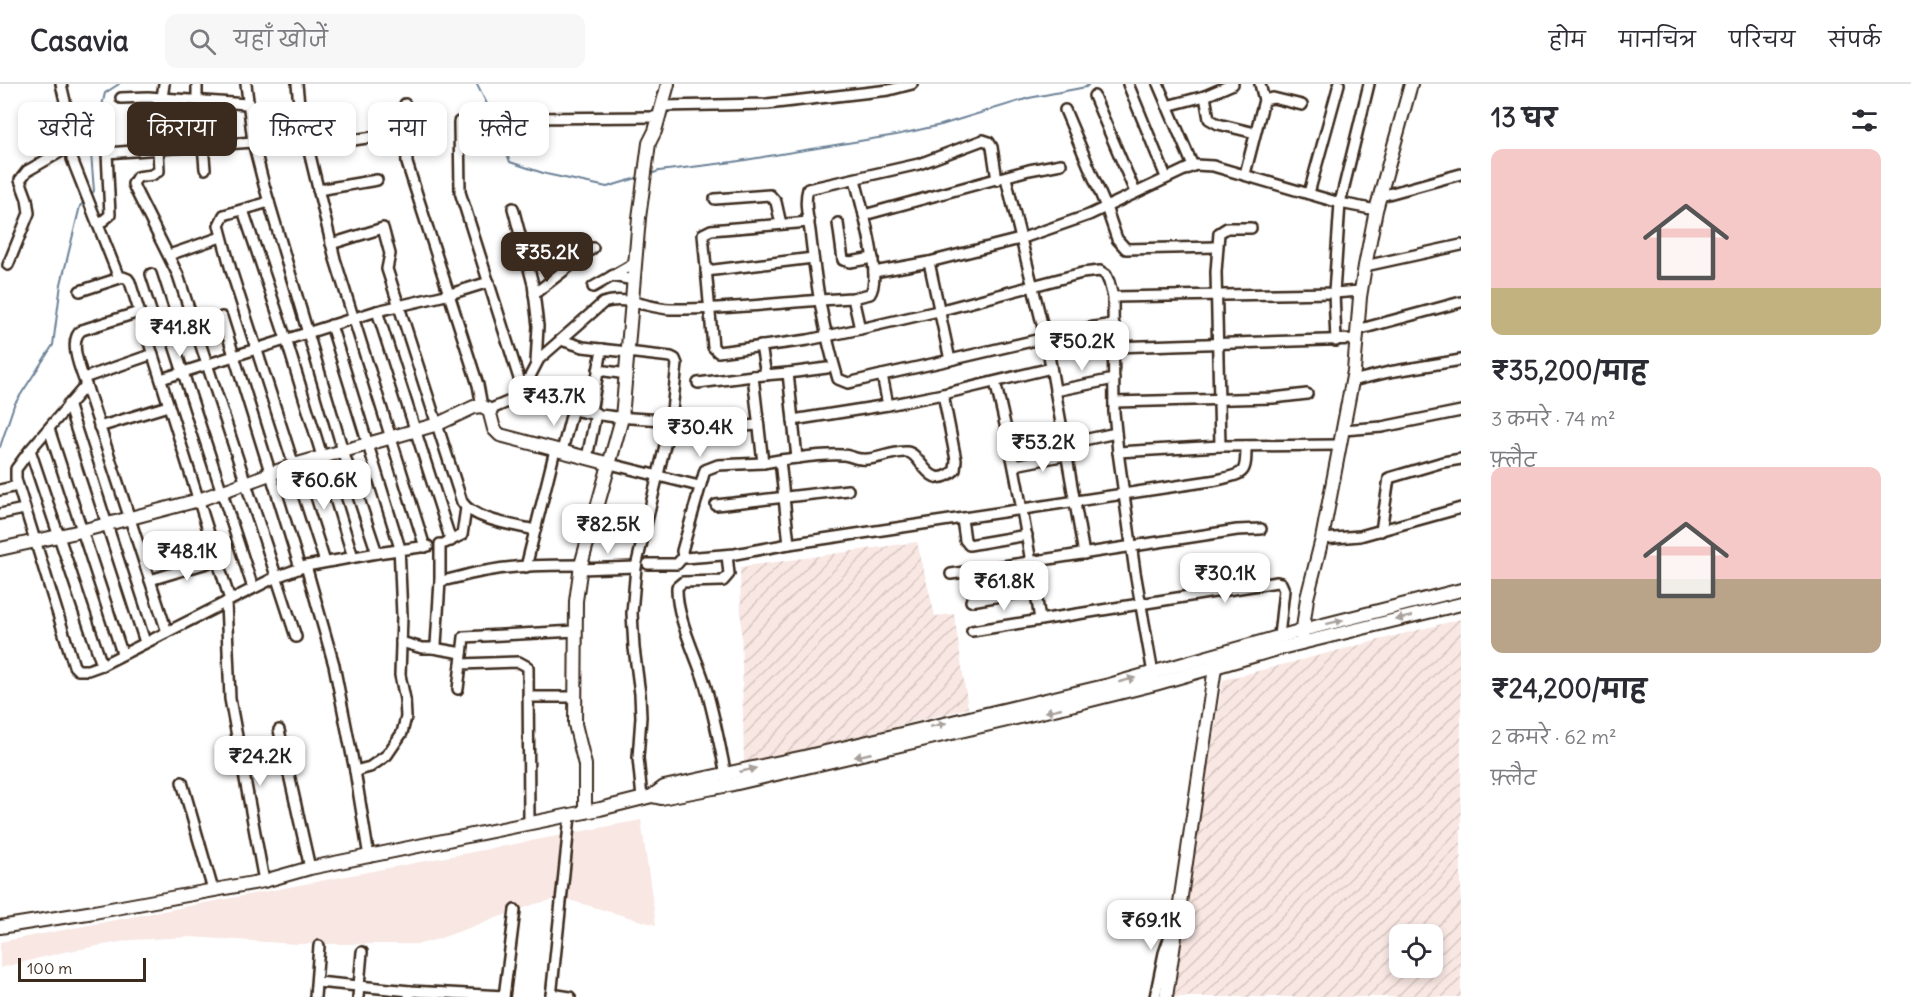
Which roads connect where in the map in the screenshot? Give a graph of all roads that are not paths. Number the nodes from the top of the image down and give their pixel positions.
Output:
1 (61, 84) edge
2 (164, 84) edge
3 (197, 84) edge
4 (246, 84) edge
5 (297, 84) edge
6 (668, 84) edge
7 (912, 84) edge
8 (1128, 84) edge
9 (1158, 84) edge
10 (1260, 84) edge
11 (1339, 84) edge
12 (1369, 84) edge
13 (1411, 84) edge
14 (1227, 85) edge
15 (1094, 96) dead end
16 (1205, 96) junction
17 (121, 98) dead end
18 (162, 98) junction
19 (1264, 99) junction
20 (197, 100) junction
21 (65, 102) edge
22 (299, 102) edge
23 (247, 104) junction
24 (1302, 105) dead end
25 (1167, 106) junction
26 (1065, 110) dead end
27 (659, 116) junction
28 (249, 117) edge
29 (549, 118) edge
30 (1255, 133) junction
31 (127, 151) edge
32 (53, 156) edge
33 (71, 156) edge
34 (158, 156) edge
35 (204, 156) edge
36 (257, 156) edge
37 (310, 156) edge
38 (407, 156) edge
39 (459, 156) edge
40 (1061, 164) dead end
41 (1193, 166) junction
42 (205, 169) dead end
43 (1245, 174) junction
44 (1461, 174) edge
45 (1166, 177) junction
46 (855, 178) junction
47 (1001, 179) junction
48 (377, 180) dead end
49 (318, 190) junction
50 (1136, 192) junction
51 (1309, 193) junction
52 (1381, 196) junction
53 (715, 199) dead end
54 (269, 202) junction
55 (1340, 203) junction
56 (1106, 207) junction
57 (513, 208) dead end
58 (243, 210) junction
59 (1376, 210) junction
60 (864, 215) junction
61 (809, 222) junction
62 (838, 223) dead end
63 (781, 224) junction
64 (98, 225) junction
65 (1251, 228) dead end
66 (220, 237) junction
67 (1020, 239) junction
68 (332, 244) junction
69 (1461, 245) edge
70 (1217, 247) junction
71 (593, 248) dead end
72 (169, 255) junction
73 (813, 258) junction
74 (873, 258) junction
75 (929, 262) junction
76 (635, 263) junction
77 (8, 265) dead end
78 (1365, 266) junction
79 (706, 271) junction
80 (874, 272) junction
81 (151, 274) dead end
82 (612, 276) junction
83 (118, 278) junction
84 (634, 280) junction
85 (489, 282) junction
86 (1031, 286) junction
87 (593, 287) dead end
88 (80, 291) dead end
89 (1360, 291) junction
90 (1334, 293) junction
91 (450, 294) junction
92 (534, 294) junction
93 (1216, 296) junction
94 (1113, 297) junction
95 (853, 298) junction
96 (818, 300) junction
97 (632, 302) junction
98 (1461, 302) edge
99 (400, 306) junction
100 (709, 308) junction
101 (377, 311) junction
102 (938, 311) junction
103 (139, 312) junction
104 (222, 317) dead end
105 (354, 318) junction
106 (1114, 324) junction
107 (331, 325) junction
108 (860, 329) junction
109 (307, 333) junction
110 (1357, 335) junction
111 (826, 337) junction
112 (286, 339) junction
113 (1045, 339) junction
114 (561, 340) junction
115 (1336, 341) junction
116 (1217, 344) junction
117 (761, 346) junction
118 (1114, 347) junction
119 (257, 348) junction
120 (602, 349) junction
121 (629, 353) junction
122 (153, 354) junction
123 (234, 355) junction
124 (950, 360) junction
125 (1461, 360) edge
126 (536, 363) junction
127 (208, 364) junction
128 (827, 368) dead end
129 (1052, 368) junction
130 (598, 370) junction
131 (183, 372) junction
132 (788, 373) junction
133 (627, 374) junction
134 (766, 375) junction
135 (882, 375) junction
136 (753, 376) junction
137 (529, 378) junction
138 (160, 379) junction
139 (1114, 379) junction
140 (85, 381) junction
141 (1352, 381) junction
142 (995, 382) junction
143 (698, 383) dead end
144 (522, 387) junction
145 (1055, 391) junction
146 (943, 394) junction
147 (1307, 394) dead end
148 (1218, 398) junction
149 (1114, 402) junction
150 (68, 404) junction
151 (888, 405) junction
152 (168, 406) junction
153 (485, 408) junction
154 (573, 408) junction
155 (1461, 411) edge
156 (594, 413) junction
157 (622, 418) junction
158 (671, 420) junction
159 (793, 420) junction
160 (438, 424) junction
161 (758, 424) junction
162 (99, 427) junction
163 (717, 428) dead end
164 (49, 429) junction
165 (1343, 430) junction
166 (416, 431) junction
167 (1116, 433) junction
168 (391, 437) junction
169 (369, 444) junction
170 (1065, 444) junction
171 (1340, 445) junction
172 (1220, 446) junction
173 (1246, 446) junction
174 (30, 450) junction
175 (559, 450) junction
176 (344, 451) junction
177 (1118, 452) junction
178 (1066, 455) junction
179 (321, 458) junction
180 (587, 458) junction
181 (796, 458) junction
182 (1461, 459) edge
183 (780, 460) junction
184 (763, 463) junction
185 (610, 464) junction
186 (294, 465) junction
187 (1015, 465) junction
188 (270, 473) junction
189 (658, 476) junction
190 (245, 482) junction
191 (17, 486) junction
192 (699, 486) junction
193 (0, 490) edge
194 (222, 490) junction
195 (848, 490) dead end
196 (1124, 494) junction
197 (784, 498) junction
198 (199, 500) junction
199 (1075, 502) junction
200 (716, 505) dead end
201 (466, 508) junction
202 (1461, 508) edge
203 (24, 509) junction
204 (1023, 509) junction
205 (0, 514) edge
206 (129, 519) junction
207 (962, 519) junction
208 (106, 525) junction
209 (1261, 529) dead end
210 (535, 530) junction
211 (81, 531) junction
212 (1381, 531) junction
213 (1027, 535) junction
214 (57, 537) junction
215 (1322, 539) junction
216 (34, 541) junction
217 (451, 541) junction
218 (440, 544) junction
219 (789, 544) junction
220 (425, 547) junction
221 (1131, 547) junction
222 (0, 549) edge
223 (399, 551) junction
224 (377, 553) junction
225 (1084, 554) junction
226 (727, 555) junction
227 (353, 557) junction
228 (683, 557) junction
229 (217, 560) junction
230 (325, 562) junction
231 (1032, 562) junction
232 (648, 564) dead end
233 (303, 567) junction
234 (526, 567) junction
235 (581, 567) junction
236 (636, 567) junction
237 (951, 574) dead end
238 (276, 577) junction
239 (150, 580) junction
240 (440, 581) junction
241 (252, 588) junction
242 (1036, 590) junction
243 (1461, 590) edge
244 (228, 601) junction
245 (971, 601) dead end
246 (1141, 603) junction
247 (1461, 604) edge
248 (1040, 620) junction
249 (1303, 630) junction
250 (576, 631) junction
251 (972, 631) dead end
252 (167, 632) junction
253 (296, 636) dead end
254 (1279, 636) junction
255 (145, 642) junction
256 (401, 642) junction
257 (1302, 643) junction
258 (433, 648) junction
259 (122, 653) junction
260 (462, 653) junction
261 (1216, 660) junction
262 (461, 664) junction
263 (102, 665) junction
264 (1154, 679) junction
265 (458, 689) dead end
266 (528, 697) junction
267 (576, 697) junction
268 (279, 730) dead end
269 (355, 771) junction
270 (727, 780) junction
271 (182, 782) dead end
272 (647, 797) junction
273 (585, 812) junction
274 (570, 816) junction
275 (529, 823) junction
276 (369, 857) junction
277 (310, 868) junction
278 (264, 881) junction
279 (213, 890) junction
280 (514, 910) dead end
281 (1178, 913) junction
282 (0, 927) edge
283 (319, 946) dead end
284 (362, 952) dead end
285 (317, 982) junction
286 (358, 986) junction
287 (409, 994) edge
288 (551, 995) edge
289 (504, 996) edge
290 (315, 997) edge
291 (358, 997) edge
292 (570, 997) edge
293 (1155, 997) edge
294 (1166, 997) edge

1 - 21 street
2 - 18 street
3 - 20 street
4 - 23 street
5 - 22 street
6 - 27 main road
7 - 27 street
8 - 45 street
9 - 25 street
10 - 19 street
11 - 51 street
12 - 55 street
13 - 52 main road
14 - 16 street
15 - 50 street
16 - 25 street
16 - 30 street
17 - 18 street
18 - 20 street
19 - 24 street
19 - 30 street
20 - 23 street
23 - 28 street
25 - 41 street
26 - 56 street
27 - 29 street
27 - 76 main road
30 - 43 street
31 - 64 street
32 - 77 street
33 - 64 street
34 - 72 street
35 - 42 street
36 - 54 street
37 - 49 street
38 - 91 street
39 - 85 street
40 - 47 street
41 - 43 street
41 - 45 street
43 - 51 street
44 - 52 street
45 - 50 street
46 - 47 street
46 - 60 street
46 - 61 street
47 - 60 street
47 - 67 street
48 - 49 street
49 - 68 street
50 - 56 street
51 - 55 street
52 - 59 main road
53 - 63 street
54 - 58 street
54 - 109 street
55 - 59 street
55 - 90 street
56 - 67 street
56 - 70 street
57 - 92 street
58 - 66 street
58 - 112 street
59 - 78 main road
60 - 74 street
61 - 63 street
61 - 73 street
62 - 74 street
63 - 79 street
64 - 83 street
65 - 70 street
66 - 72 street
66 - 119 street
67 - 75 street
67 - 86 street
68 - 99 street
68 - 105 street
69 - 78 street
70 - 93 street
71 - 92 street
72 - 127 street
73 - 79 street
73 - 96 street
74 - 80 street
75 - 80 street
75 - 102 street
76 - 82 street
76 - 84 main road
78 - 89 main road
79 - 100 street
80 - 95 street
81 - 131 street
82 - 84 street
82 - 87 street
83 - 88 street
83 - 103 street
84 - 97 main road
85 - 91 street
85 - 144 street
86 - 94 street
86 - 102 street
86 - 113 street
89 - 90 street
89 - 110 main road
90 - 93 street
90 - 115 street
91 - 99 street
91 - 153 street
92 - 126 street
93 - 94 street
93 - 116 street
94 - 106 street
95 - 96 street
95 - 108 street
96 - 100 street
96 - 111 street
97 - 100 street
97 - 114 street
97 - 121 main road
98 - 110 street
99 - 101 street
99 - 160 street
100 - 117 street
101 - 105 street
101 - 166 street
102 - 108 street
102 - 124 street
103 - 122 street
103 - 140 street
104 - 123 street
105 - 107 street
105 - 168 street
106 - 113 street
106 - 118 street
107 - 109 street
107 - 169 street
108 - 111 street
109 - 112 street
109 - 176 street
110 - 115 street
110 - 141 main road
111 - 117 street
111 - 135 street
112 - 119 street
112 - 179 street
113 - 124 street
113 - 129 street
114 - 120 street
114 - 126 street
115 - 116 street
116 - 118 street
116 - 148 street
117 - 134 street
118 - 139 street
119 - 123 street
119 - 186 street
120 - 121 street
120 - 130 street
121 - 133 main road
121 - 158 street
122 - 138 street
122 - 140 street
123 - 127 street
123 - 188 street
124 - 135 street
125 - 141 street
126 - 137 street
127 - 131 street
127 - 190 street
128 - 132 street
129 - 142 street
129 - 145 street
130 - 133 street
130 - 156 street
131 - 138 street
131 - 194 street
132 - 134 street
132 - 159 street
133 - 157 main road
134 - 136 street
135 - 151 street
136 - 143 street
136 - 161 street
137 - 144 street
137 - 154 street
138 - 152 street
139 - 145 street
139 - 149 street
140 - 150 street
140 - 162 street
141 - 165 main road
142 - 146 street
142 - 187 street
144 - 153 street
145 - 170 street
146 - 151 street
146 - 181 street
147 - 148 street
148 - 149 street
148 - 172 street
149 - 167 street
150 - 164 street
150 - 208 street
151 - 159 street
152 - 162 street
152 - 198 street
153 - 160 main road
153 - 175 main road
154 - 156 street
154 - 175 street
155 - 165 street
156 - 157 street
156 - 180 street
157 - 158 street
157 - 185 main road
158 - 189 street
159 - 181 street
160 - 166 main road
160 - 201 street
161 - 163 street
161 - 184 street
162 - 206 street
164 - 174 street
164 - 211 street
165 - 171 main road
166 - 168 main road
166 - 217 street
167 - 170 street
167 - 177 street
168 - 169 main road
168 - 220 street
169 - 176 main road
169 - 223 street
170 - 178 street
171 - 173 street
171 - 215 main road
172 - 173 street
172 - 177 street
173 - 196 street
174 - 191 street
174 - 214 street
175 - 180 main road
175 - 210 street
176 - 179 main road
176 - 224 street
177 - 196 street
178 - 187 street
178 - 199 street
179 - 186 main road
179 - 227 street
180 - 185 main road
181 - 183 street
182 - 212 street
183 - 184 street
183 - 197 street
184 - 192 street
185 - 189 street
185 - 235 main road
186 - 188 main road
186 - 230 street
187 - 204 street
188 - 190 main road
188 - 233 street
189 - 192 street
189 - 236 street
190 - 194 main road
190 - 238 street
191 - 193 street
191 - 203 street
192 - 228 street
194 - 198 main road
194 - 241 street
195 - 197 street
196 - 199 street
196 - 221 street
197 - 200 street
197 - 219 street
198 - 206 main road
198 - 229 street
199 - 204 street
199 - 225 street
201 - 210 street
201 - 217 street
202 - 212 street
203 - 205 street
203 - 216 street
204 - 207 street
204 - 213 street
206 - 208 main road
206 - 239 street
207 - 213 street
207 - 219 street
208 - 211 main road
208 - 255 street
209 - 221 street
210 - 234 street
211 - 214 main road
211 - 259 street
212 - 215 street
213 - 231 street
214 - 216 main road
214 - 263 street
215 - 249 main road
216 - 222 main road
216 - 263 street
217 - 218 street
218 - 220 street
218 - 240 street
219 - 226 street
220 - 223 street
221 - 225 street
221 - 246 street
223 - 224 street
223 - 256 street
224 - 227 street
225 - 231 street
226 - 228 street
226 - 270 street
227 - 230 street
228 - 232 street
229 - 239 street
229 - 244 street
230 - 233 street
231 - 237 street
231 - 242 street
233 - 238 street
233 - 269 street
234 - 235 street
234 - 240 street
235 - 236 street
235 - 250 main road
236 - 272 street
238 - 241 street
238 - 253 street
239 - 252 street
240 - 258 street
241 - 244 street
242 - 245 street
242 - 248 street
249 -> 243 main road
244 - 252 street
244 - 278 street
246 - 248 street
246 - 254 street
246 - 264 street
247 -> 257 main road
248 - 251 street
249 - 254 main road
249 - 257 main road
250 - 260 street
250 - 267 main road
252 - 255 street
254 - 261 main road
255 - 259 street
256 - 258 street
256 - 269 street
257 - 261 main road
258 - 260 street
259 - 263 street
260 - 262 street
261 - 264 main road
261 - 281 main road
262 - 265 street
262 - 266 street
264 - 270 main road
266 - 267 street
266 - 275 street
267 - 273 main road
268 - 277 street
269 - 276 street
270 - 272 main road
271 - 279 street
272 - 273 main road
273 - 274 main road
274 - 275 main road
274 - 288 street
275 - 276 main road
276 - 277 main road
277 - 278 main road
278 - 279 main road
279 - 282 main road
280 - 289 street
281 - 293 street
281 - 294 main road
283 - 285 street
284 - 286 street
285 - 286 street
285 - 290 street
286 - 287 street
286 - 291 street
287 - 289 street
288 - 292 street

